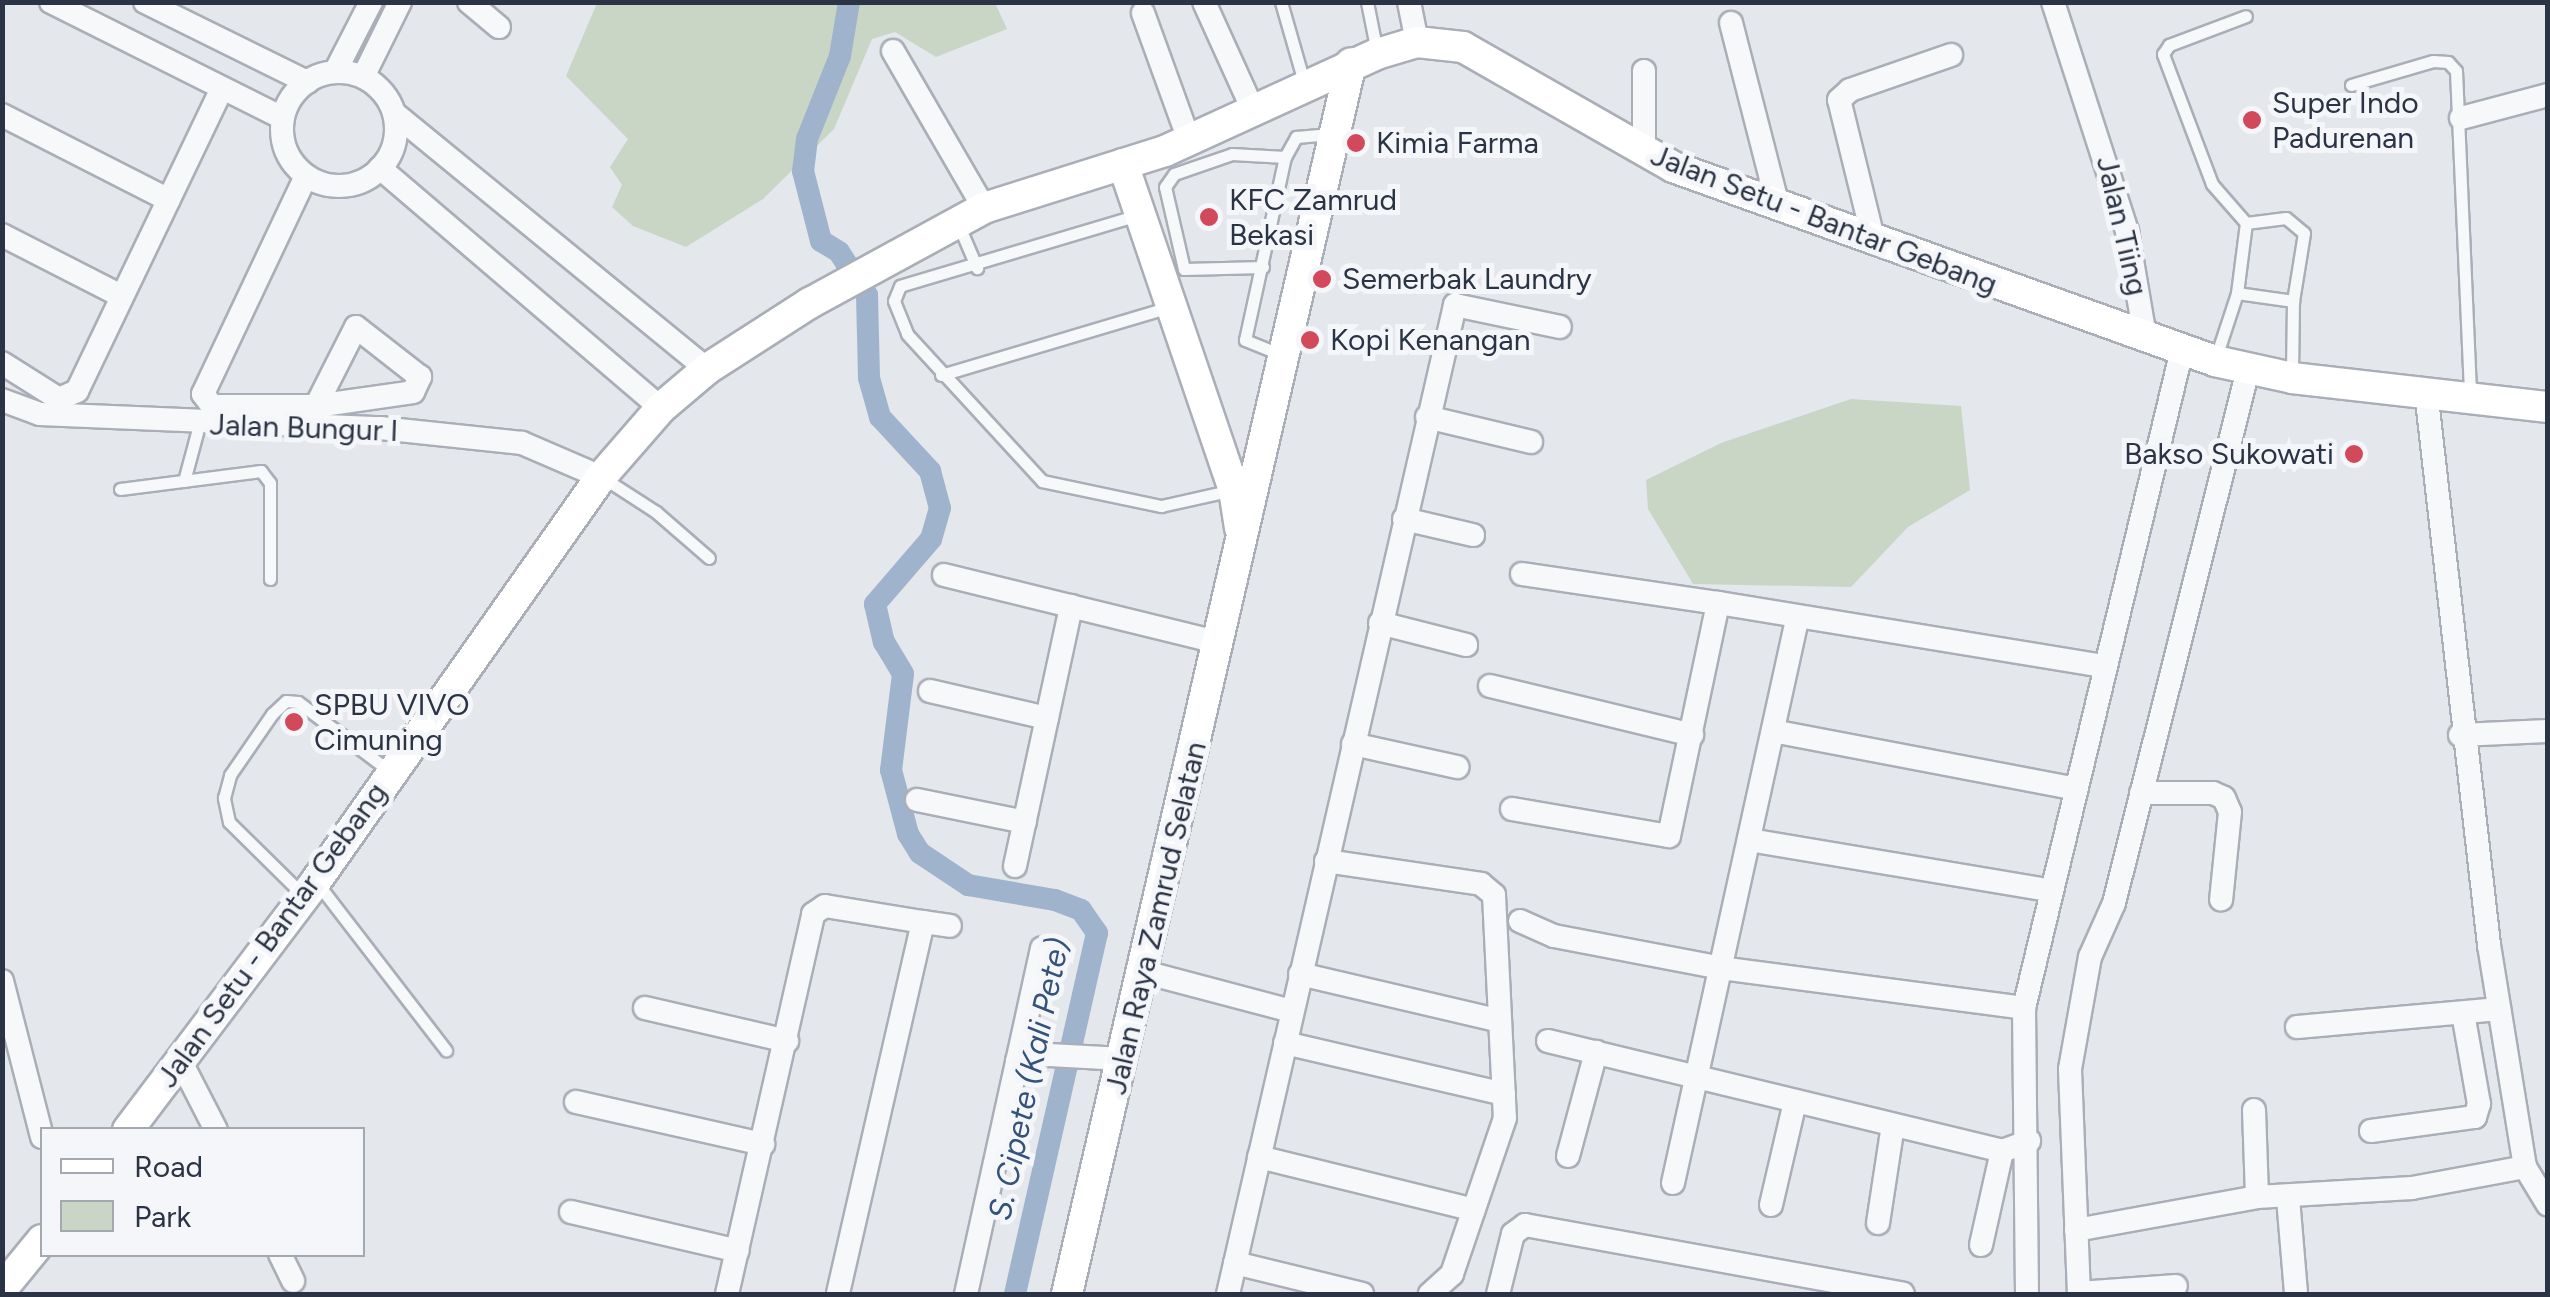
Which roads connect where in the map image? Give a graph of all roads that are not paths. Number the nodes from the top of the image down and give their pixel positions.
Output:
1 (51, 2) edge
2 (145, 2) edge
3 (372, 2) edge
4 (400, 2) edge
5 (469, 2) edge
6 (1204, 2) edge
7 (1282, 2) edge
8 (1367, 2) edge
9 (1409, 2) edge
10 (2053, 2) edge
11 (1143, 12) dead end
12 (2246, 16) dead end
13 (1730, 23) dead end
14 (498, 26) dead end
15 (1417, 42) junction
16 (894, 51) dead end
17 (1952, 55) dead end
18 (1364, 59) junction
19 (335, 72) junction
20 (1644, 72) dead end
21 (362, 77) junction
22 (307, 82) junction
23 (1304, 82) junction
24 (2351, 86) dead end
25 (222, 89) junction
26 (2548, 95) edge
27 (1252, 108) junction
28 (394, 113) junction
29 (2, 116) edge
30 (283, 118) junction
31 (2461, 118) junction
32 (1222, 123) junction
33 (1336, 134) junction
34 (1189, 140) junction
35 (1644, 150) junction
36 (1232, 154) junction
37 (1284, 158) junction
38 (1123, 164) junction
39 (380, 168) junction
40 (306, 176) junction
41 (169, 200) junction
42 (1778, 206) junction
43 (1142, 213) junction
44 (971, 215) junction
45 (2246, 223) junction
46 (2, 235) edge
47 (1874, 242) junction
48 (1263, 267) junction
49 (977, 268) junction
50 (2236, 293) junction
51 (120, 296) junction
52 (2293, 300) junction
53 (1174, 305) junction
54 (1560, 327) dead end
55 (2145, 336) junction
56 (2182, 350) junction
57 (1285, 356) junction
58 (2215, 361) junction
59 (2, 363) edge
60 (707, 369) junction
61 (2248, 370) junction
62 (941, 375) junction
63 (2292, 378) junction
64 (2426, 391) junction
65 (2470, 395) junction
66 (2, 400) edge
67 (316, 406) junction
68 (2548, 407) edge
69 (661, 408) junction
70 (1427, 417) junction
71 (199, 425) junction
72 (1530, 442) dead end
73 (601, 476) junction
74 (184, 481) junction
75 (120, 489) dead end
76 (1234, 490) junction
77 (1404, 519) junction
78 (1473, 535) dead end
79 (1242, 542) junction
80 (709, 558) dead end
81 (1522, 574) dead end
82 (944, 575) dead end
83 (270, 580) dead end
84 (1718, 603) junction
85 (1071, 606) junction
86 (1798, 620) junction
87 (1380, 623) junction
88 (1220, 643) junction
89 (1466, 645) dead end
90 (2104, 666) junction
91 (1490, 686) dead end
92 (930, 691) dead end
93 (1047, 718) junction
94 (1773, 730) junction
95 (2548, 731) edge
96 (1692, 735) junction
97 (2460, 735) junction
98 (1352, 744) junction
99 (1456, 766) dead end
100 (392, 773) junction
101 (2073, 788) junction
102 (2141, 793) junction
103 (917, 800) dead end
104 (1512, 809) dead end
105 (1025, 822) junction
106 (1749, 840) junction
107 (1326, 861) junction
108 (1015, 866) dead end
109 (310, 889) junction
110 (2049, 890) junction
111 (2221, 900) dead end
112 (1520, 921) dead end
113 (923, 922) junction
114 (950, 926) dead end
115 (1042, 948) dead end
116 (1721, 968) junction
117 (1144, 972) junction
118 (1300, 974) junction
119 (2, 981) edge
120 (645, 1008) dead end
121 (2024, 1008) junction
122 (2499, 1009) junction
123 (1292, 1011) junction
124 (2463, 1013) junction
125 (1500, 1021) junction
126 (2297, 1027) dead end
127 (787, 1041) junction
128 (1548, 1041) dead end
129 (1285, 1043) junction
130 (446, 1050) dead end
131 (1596, 1052) junction
132 (1110, 1058) junction
133 (180, 1060) junction
134 (1017, 1061) junction
135 (1696, 1080) junction
136 (1504, 1094) junction
137 (576, 1102) dead end
138 (1795, 1102) junction
139 (2254, 1110) dead end
140 (1894, 1126) junction
141 (130, 1127) edge
142 (214, 1127) edge
143 (40, 1129) edge
144 (2371, 1132) dead end
145 (2030, 1142) junction
146 (763, 1144) junction
147 (2002, 1151) junction
148 (1568, 1156) dead end
149 (1258, 1158) junction
150 (2524, 1166) junction
151 (1674, 1183) dead end
152 (2257, 1196) junction
153 (2288, 1198) junction
154 (2546, 1202) edge
155 (1771, 1205) dead end
156 (1474, 1210) junction
157 (571, 1212) dead end
158 (1878, 1223) dead end
159 (2076, 1230) junction
160 (40, 1242) edge
161 (1980, 1246) dead end
162 (738, 1251) junction
163 (281, 1257) edge
164 (1235, 1263) junction
165 (293, 1281) dead end
166 (2176, 1286) dead end
167 (2, 1288) edge
168 (727, 1294) edge
169 (838, 1294) edge
170 (966, 1294) edge
171 (1066, 1294) edge
172 (1228, 1294) edge
173 (1362, 1294) edge
174 (1430, 1294) edge
175 (1498, 1294) edge
176 (1903, 1294) edge
177 (2027, 1294) edge
178 (2079, 1294) edge
179 (2296, 1294) edge

1 - 25 street
2 - 22 street
3 - 19 street
4 - 21 street
5 - 14 street
6 - 27 street
7 - 23 lane
8 - 18 lane
9 - 15 street
10 - 55 street, Jalan Tiing
11 - 34 street
12 - 45 lane
13 - 42 street
15 - 18 main road, Jalan Setu - Bantar Gebang
15 - 35 main road, Jalan Setu - Bantar Gebang
16 - 44 street
17 - 47 street
18 - 23 main road, Jalan Setu - Bantar Gebang
18 - 33 main road, Jalan Raya Zamrud Selatan
19 - 21 street
19 - 22 street
20 - 35 street
21 - 28 street
22 - 30 street
23 - 27 main road, Jalan Setu - Bantar Gebang
24 - 31 lane
25 - 30 street
25 - 41 street
26 - 31 street
27 - 32 main road, Jalan Setu - Bantar Gebang
28 - 39 street
28 - 60 street
29 - 41 street
30 - 40 street
31 - 65 lane
32 - 34 main road, Jalan Setu - Bantar Gebang
32 - 36 lane
33 - 37 lane
33 - 57 main road, Jalan Raya Zamrud Selatan
34 - 38 main road, Jalan Setu - Bantar Gebang
35 - 42 main road, Jalan Setu - Bantar Gebang
36 - 37 lane
36 - 48 lane
37 - 48 lane
38 - 43 main road, Jalan Raya Zamrud Selatan
38 - 44 main road, Jalan Setu - Bantar Gebang
39 - 40 street
39 - 69 street
40 - 67 street
41 - 51 street
42 - 47 main road, Jalan Setu - Bantar Gebang
43 - 49 lane
43 - 53 main road, Jalan Raya Zamrud Selatan
44 - 49 lane
44 - 60 main road, Jalan Setu - Bantar Gebang
45 - 50 lane
45 - 52 lane
46 - 51 street
47 - 55 main road, Jalan Setu - Bantar Gebang
48 - 57 lane
49 - 62 lane
50 - 52 lane
50 - 58 lane
51 - 59 street
52 - 63 lane
53 - 62 lane
53 - 76 main road, Jalan Raya Zamrud Selatan
54 - 70 street
55 - 56 main road, Jalan Setu - Bantar Gebang
56 - 58 main road, Jalan Setu - Bantar Gebang
56 - 90 street
57 - 79 main road, Jalan Raya Zamrud Selatan
58 - 61 main road, Jalan Setu - Bantar Gebang
60 - 69 main road, Jalan Setu - Bantar Gebang
61 - 63 main road, Jalan Setu - Bantar Gebang
61 - 102 street
62 - 76 lane
63 - 64 main road, Jalan Setu - Bantar Gebang
64 - 65 main road, Jalan Setu - Bantar Gebang
64 - 97 street
65 - 68 main road, Jalan Setu - Bantar Gebang
66 - 71 street, Jalan Bungur I
67 - 67 street
69 - 73 main road, Jalan Setu - Bantar Gebang
70 - 72 street
70 - 77 street
71 - 73 street, Jalan Bungur I
71 - 74 lane
73 - 80 lane
73 - 100 main road, Jalan Setu - Bantar Gebang
74 - 75 lane
74 - 83 lane
76 - 79 main road, Jalan Raya Zamrud Selatan
77 - 78 street
77 - 87 street
79 - 88 main road, Jalan Raya Zamrud Selatan
81 - 84 street
82 - 85 street
84 - 86 street
84 - 96 street
85 - 88 street
85 - 93 street
86 - 90 street
86 - 94 street
87 - 89 street
87 - 98 street
88 - 117 main road, Jalan Raya Zamrud Selatan
90 - 101 street
91 - 96 street
92 - 93 street
93 - 105 street
94 - 101 street
94 - 106 street
95 - 97 street
96 - 104 street
97 - 122 street
98 - 99 street
98 - 107 street
100 - 109 main road, Jalan Setu - Bantar Gebang
100 - 109 lane
101 - 110 street
102 - 111 street
102 - 159 street
103 - 105 street
105 - 108 street
106 - 110 street
106 - 116 street
107 - 118 street
107 - 125 street
109 - 130 lane
109 - 133 main road, Jalan Setu - Bantar Gebang
110 - 121 street
112 - 116 street
113 - 114 street
113 - 127 street
113 - 169 street
115 - 134 street
116 - 121 street
116 - 135 street
117 - 123 street
117 - 132 main road, Jalan Raya Zamrud Selatan
118 - 123 street
118 - 125 street
119 - 143 street
120 - 127 street
121 - 145 street
122 - 124 street
122 - 150 street
123 - 129 street
124 - 126 street
124 - 144 street
125 - 136 street
127 - 146 street
128 - 131 street
129 - 136 street
129 - 149 street
131 - 135 street
131 - 148 street
132 - 134 street
132 - 171 main road, Jalan Raya Zamrud Selatan
133 - 141 main road, Jalan Setu - Bantar Gebang
133 - 142 street
134 - 170 street
135 - 138 street
135 - 151 street
136 - 156 street
137 - 146 street
138 - 140 street
138 - 155 street
139 - 152 street
140 - 147 street
140 - 158 street
145 - 147 street
145 - 177 street
146 - 162 street
147 - 161 street
149 - 156 street
149 - 164 street
150 - 153 street
150 - 154 street
152 - 153 street
152 - 159 street
153 - 179 street
156 - 174 street
157 - 162 street
159 - 178 street
160 - 167 main road
162 - 168 street
163 - 165 street
164 - 172 street
164 - 173 street
166 - 178 street
175 - 176 street

